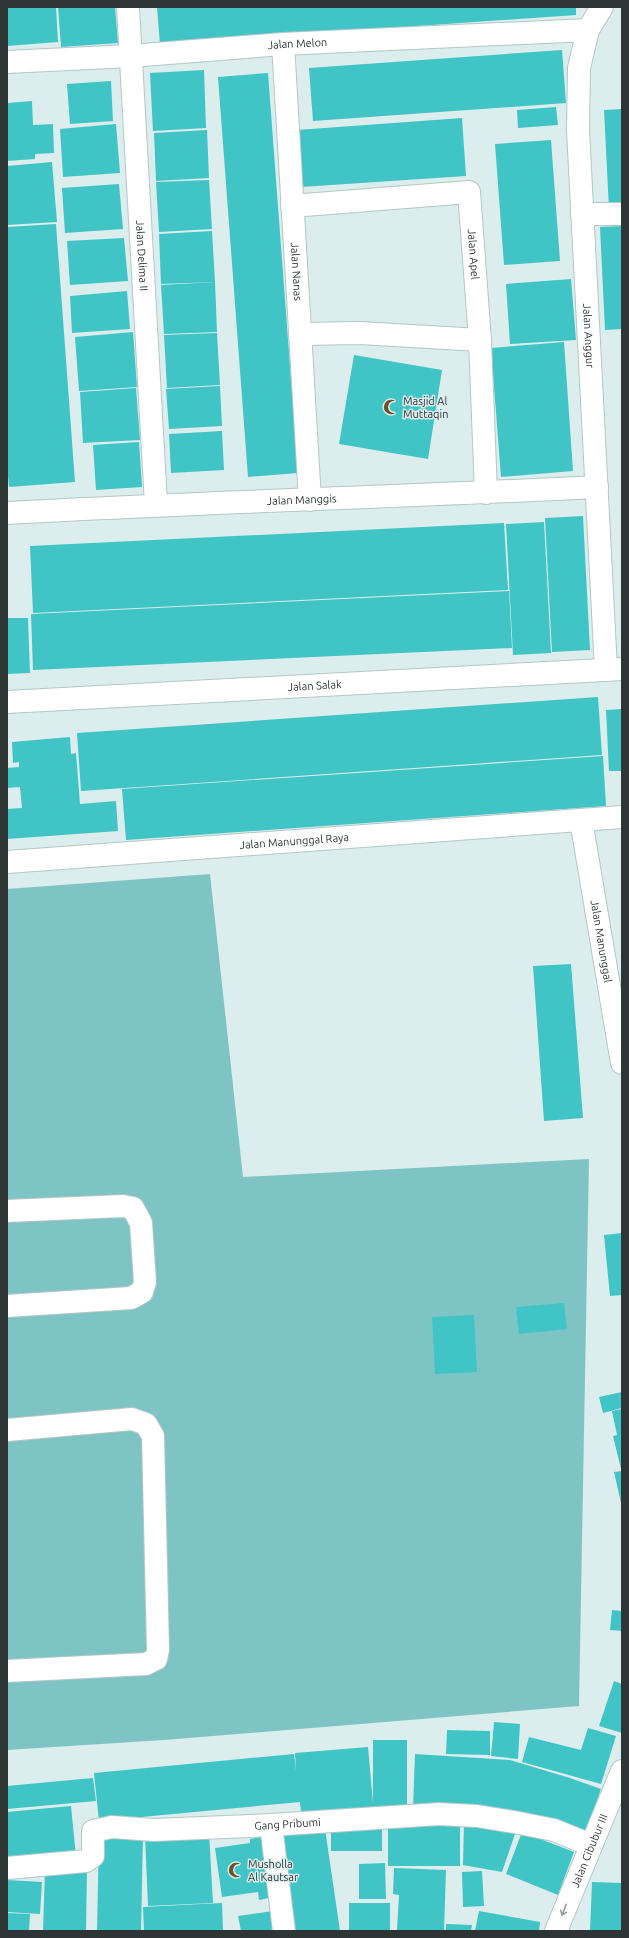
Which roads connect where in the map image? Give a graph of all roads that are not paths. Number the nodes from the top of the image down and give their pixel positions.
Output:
1 (128, 7) edge
2 (602, 7) edge
3 (588, 30) junction
4 (283, 44) junction
5 (130, 56) junction
6 (7, 62) edge
7 (292, 206) junction
8 (582, 214) junction
9 (622, 214) edge
10 (300, 334) junction
11 (480, 340) junction
12 (597, 487) junction
13 (486, 493) junction
14 (310, 500) junction
15 (156, 504) junction
16 (7, 512) edge
17 (614, 669) edge
18 (7, 702) edge
19 (622, 817) edge
20 (581, 820) junction
21 (7, 862) edge
22 (622, 1063) edge
23 (7, 1211) edge
24 (7, 1306) edge
25 (7, 1430) edge
26 (7, 1671) edge
27 (622, 1771) edge
28 (271, 1825) junction
29 (591, 1845) junction
30 (7, 1868) edge
31 (284, 1931) edge
32 (556, 1931) edge

1 - 5 street, Jalan Delima II
2 - 3 street, Jalan Anggur
3 - 4 street, Jalan Melon
3 - 8 street, Jalan Anggur
4 - 5 street, Jalan Melon
4 - 7 street, Jalan Nanas
5 - 6 street, Jalan Melon
5 - 15 street, Jalan Delima II
7 - 10 street, Jalan Nanas
7 - 11 street, Jalan Apel
8 - 9 street
8 - 12 street, Jalan Anggur
10 - 11 street
10 - 14 street, Jalan Nanas
11 - 13 street, Jalan Apel
12 - 13 street, Jalan Manggis
12 - 17 street, Jalan Anggur
13 - 14 street, Jalan Manggis
14 - 15 street, Jalan Manggis
15 - 16 street, Jalan Manggis
17 - 18 street, Jalan Salak
19 - 20 street, Jalan Manunggal Raya
20 - 21 street, Jalan Manunggal Raya
20 - 22 street, Jalan Manunggal
23 - 24 street
25 - 26 street
27 - 29 street, Jalan Cibubur III
28 - 29 street, Gang Pribumi
28 - 30 street, Gang Pribumi
28 - 31 street
29 -> 32 street, Jalan Cibubur III

